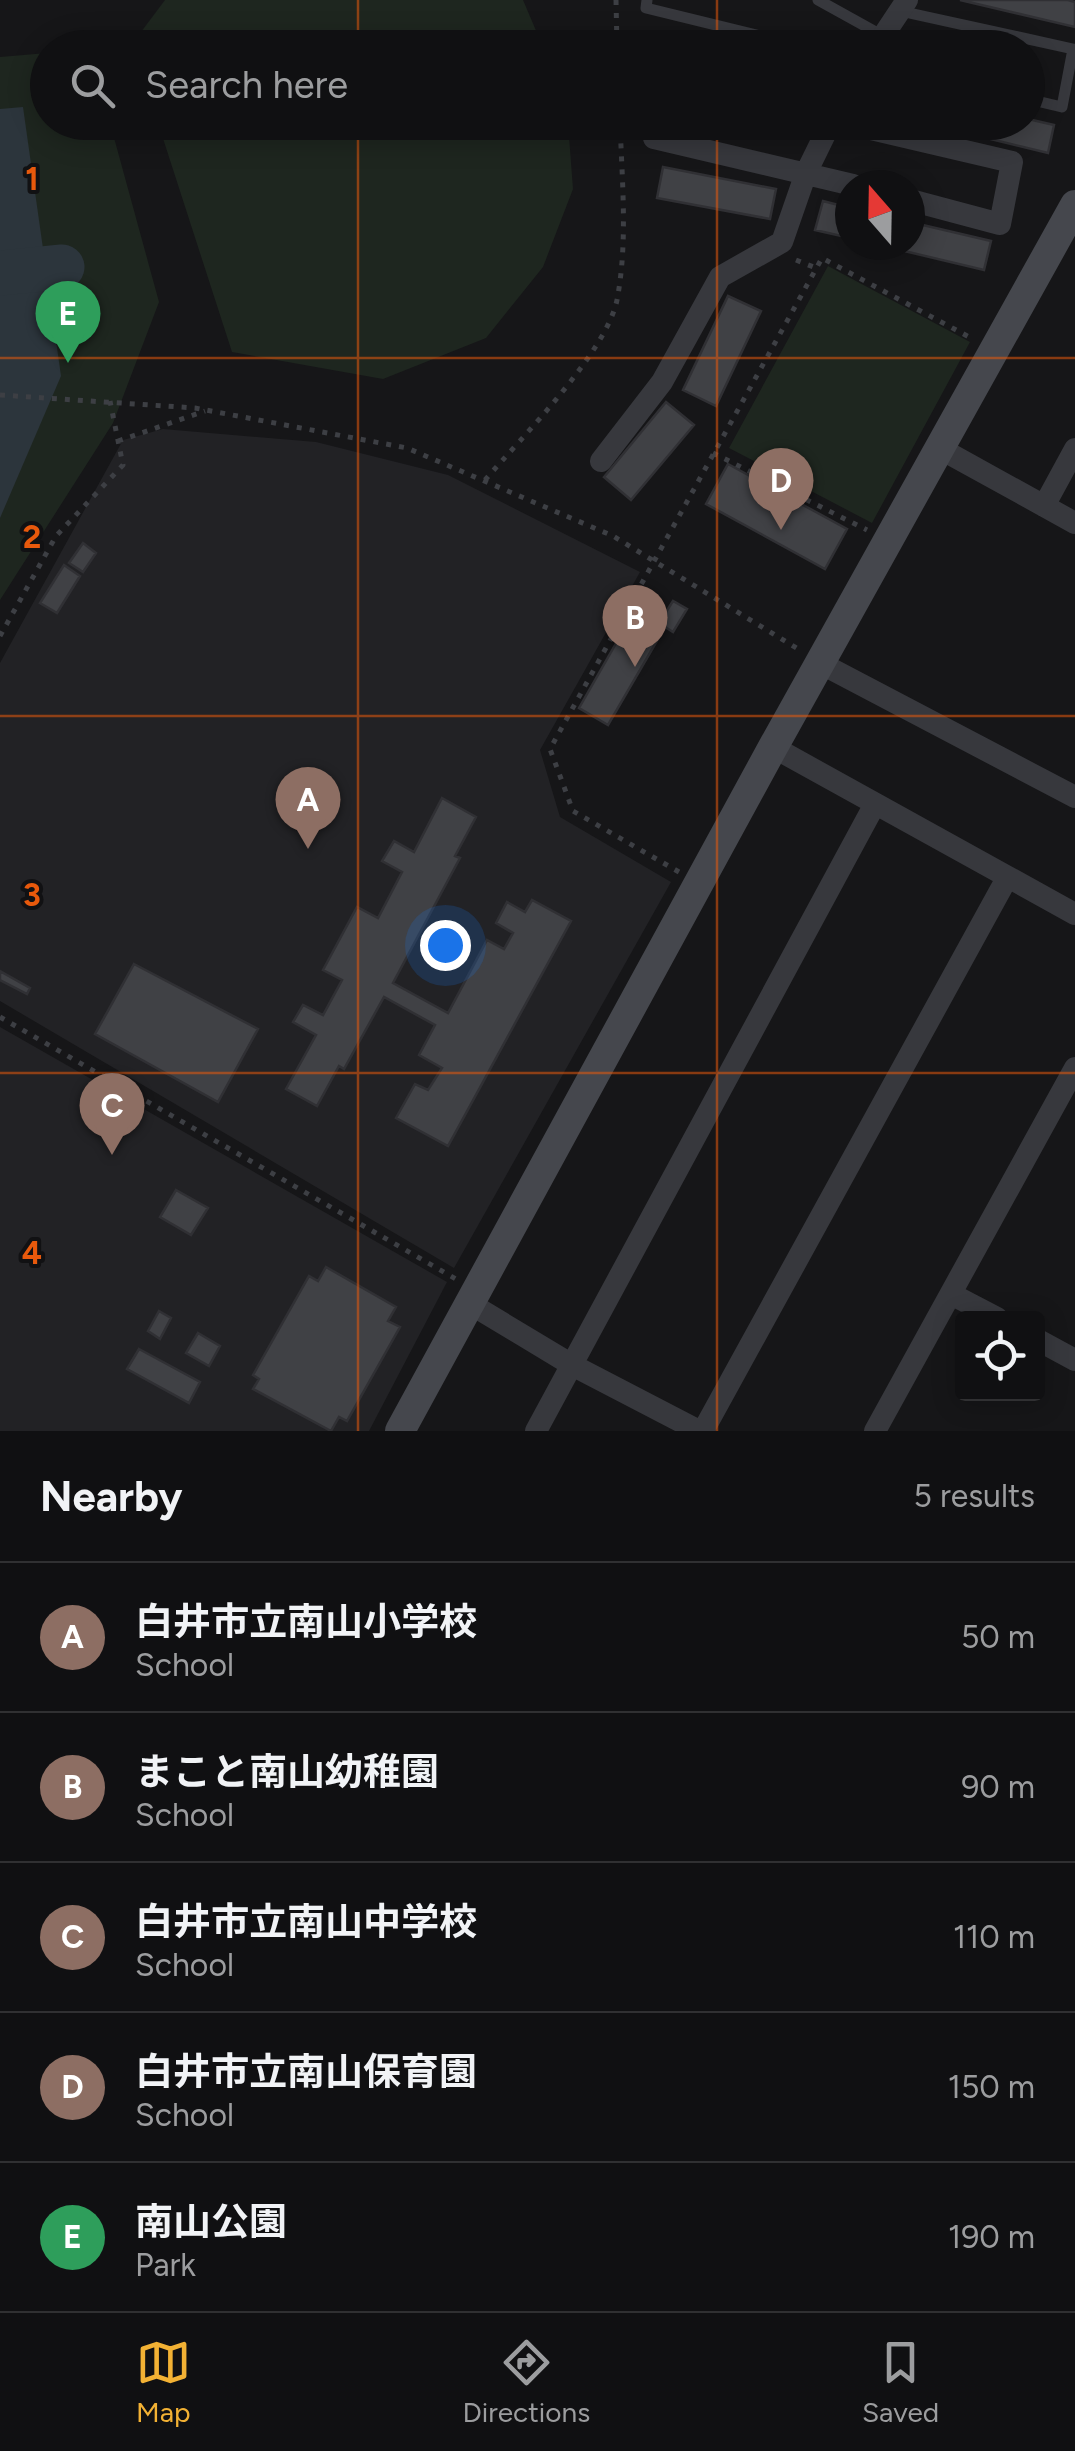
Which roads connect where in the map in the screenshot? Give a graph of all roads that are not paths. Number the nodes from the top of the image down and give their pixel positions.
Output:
1 (648, 0) edge
2 (818, 0) edge
3 (903, 6) edge
4 (736, 30) edge
5 (862, 30) edge
6 (887, 30) edge
7 (998, 30) edge
8 (1045, 42) edge
9 (1045, 103) edge
10 (663, 140) edge
11 (823, 140) edge
12 (918, 140) edge
13 (806, 172) junction
14 (835, 180) edge
15 (925, 204) edge
16 (1075, 205) edge
17 (941, 449) junction
18 (1075, 449) edge
19 (600, 461) dead end
20 (1044, 506) junction
21 (1075, 523) edge
22 (820, 663) junction
23 (773, 747) junction
24 (1075, 797) edge
25 (876, 804) junction
26 (1007, 878) junction
27 (1075, 914) edge
28 (1075, 1068) edge
29 (951, 1294) junction
30 (473, 1296) junction
31 (984, 1311) edge
32 (1045, 1344) edge
33 (1075, 1360) edge
34 (572, 1366) junction
35 (400, 1431) edge
36 (536, 1431) edge
37 (701, 1431) edge
38 (875, 1431) edge

1 - 4 lane
2 - 5 lane
3 - 6 street
3 - 7 lane
8 - 9 lane
10 - 13 street
11 - 13 street
12 - 15 street
13 - 14 street
13 - 19 street
16 - 17 street
17 - 20 street
17 - 22 street
18 - 20 street
20 - 21 street
22 - 23 street
22 - 24 street
23 - 25 street
23 - 30 street
25 - 26 street
25 - 34 street
26 - 27 street
26 - 37 street
28 - 29 street
29 - 31 street
29 - 38 street
30 - 34 street
30 - 35 street
32 - 33 street
34 - 36 street
34 - 37 street

